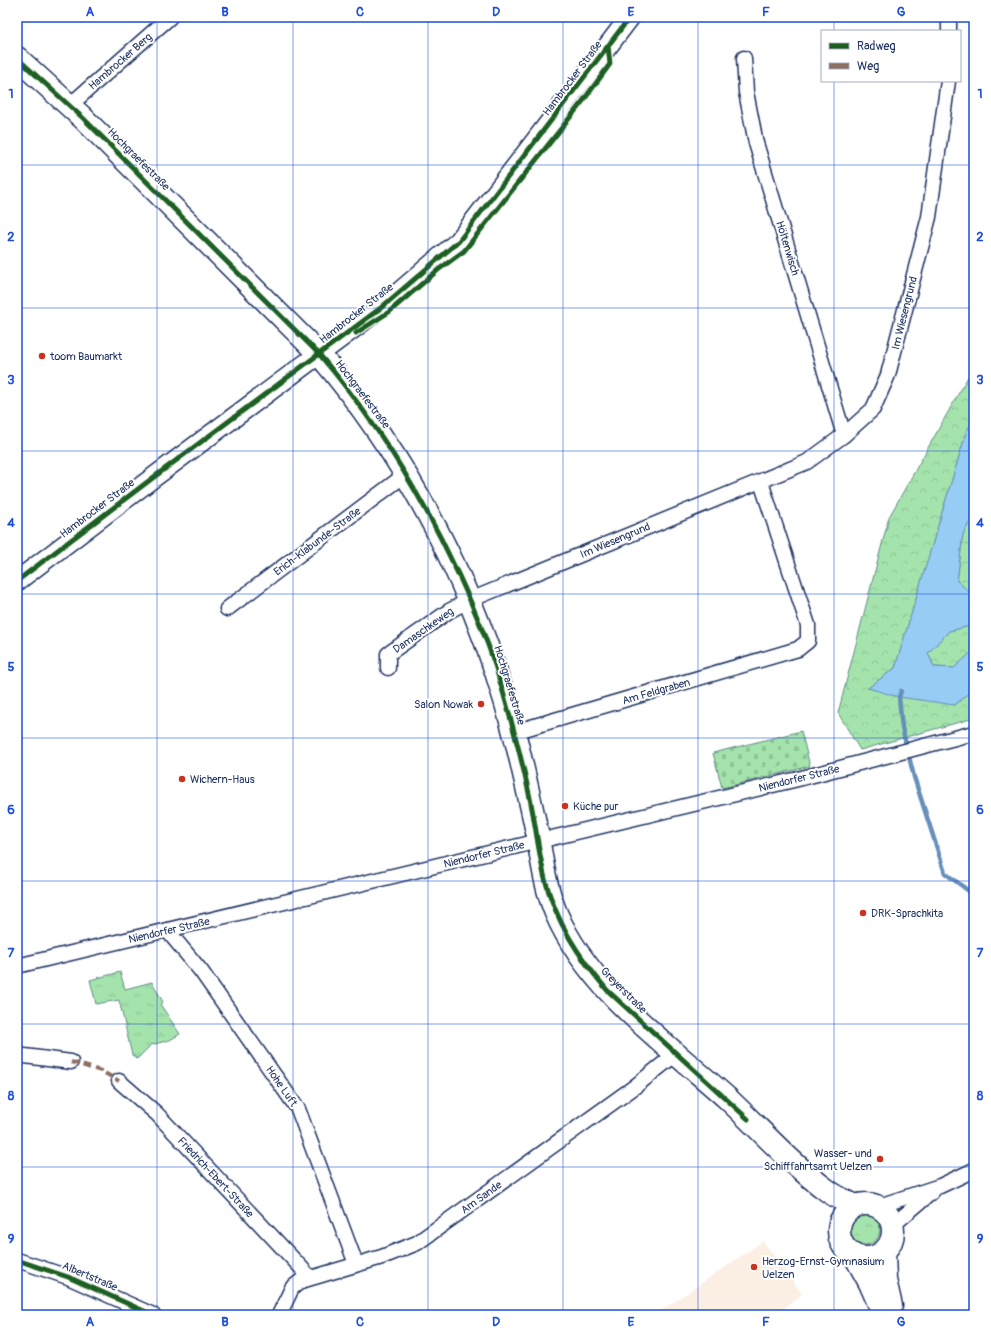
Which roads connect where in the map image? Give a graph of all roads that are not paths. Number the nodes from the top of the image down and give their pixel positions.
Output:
1 (170, 17) edge
2 (630, 17) edge
3 (949, 17) edge
4 (949, 30) edge
5 (17, 58) edge
6 (744, 58) dead end
7 (948, 82) edge
8 (69, 106) junction
9 (319, 354) junction
10 (844, 434) junction
11 (406, 474) junction
12 (761, 482) junction
13 (17, 581) edge
14 (470, 600) junction
15 (227, 609) dead end
16 (388, 668) dead end
17 (514, 732) junction
18 (974, 733) edge
19 (538, 841) junction
20 (167, 930) junction
21 (17, 966) edge
22 (677, 1053) junction
23 (17, 1055) edge
24 (71, 1062) dead end
25 (119, 1081) dead end
26 (770, 1141) junction
27 (974, 1170) edge
28 (940, 1186) junction
29 (856, 1206) junction
30 (879, 1206) junction
31 (839, 1225) junction
32 (893, 1226) junction
33 (884, 1252) junction
34 (855, 1256) junction
35 (17, 1260) edge
36 (356, 1264) junction
37 (310, 1277) junction
38 (153, 1315) edge
39 (279, 1315) edge
40 (884, 1315) edge
41 (893, 1315) edge

1 - 8 street, Hambrocker Berg
2 - 9 street, Hambrocker Straße
3 - 4 street
5 - 8 main road, Hochgraefestraße
6 - 10 street, Höltenwisch
7 - 10 street, Im Wiesengrund
8 - 9 main road, Hochgraefestraße
9 - 11 main road, Hochgraefestraße
9 - 13 street, Hambrocker Straße
10 - 12 street, Im Wiesengrund
11 - 14 main road, Hochgraefestraße
11 - 15 street, Erich-Klabunde-Straße
12 - 14 street, Im Wiesengrund
12 - 17 street, Am Feldgraben
14 - 16 street, Damaschkeweg
14 - 17 main road, Hochgraefestraße
17 - 19 main road, Hochgraefestraße
18 - 19 street, Niendorfer Straße
19 - 20 street, Niendorfer Straße
19 - 22 main road, Greyerstraße
20 - 21 street, Niendorfer Straße
20 - 36 street, Hohe Luft
22 - 26 main road, Greyerstraße
22 - 36 street, Am Sande
23 - 24 street
25 - 37 street, Friedrich-Ebert-Straße
26 - 29 main road, Greyerstraße
26 - 31 main road, Greyerstraße
27 - 28 street
28 - 30 street
28 - 32 street
29 - 30 main road
29 - 31 main road
30 - 32 main road
31 - 34 main road
32 - 33 main road
33 - 34 main road
33 - 41 main road
34 - 40 main road
35 - 38 street, Albertstraße
36 - 37 street, Am Sande
37 - 39 street, Am Sande

